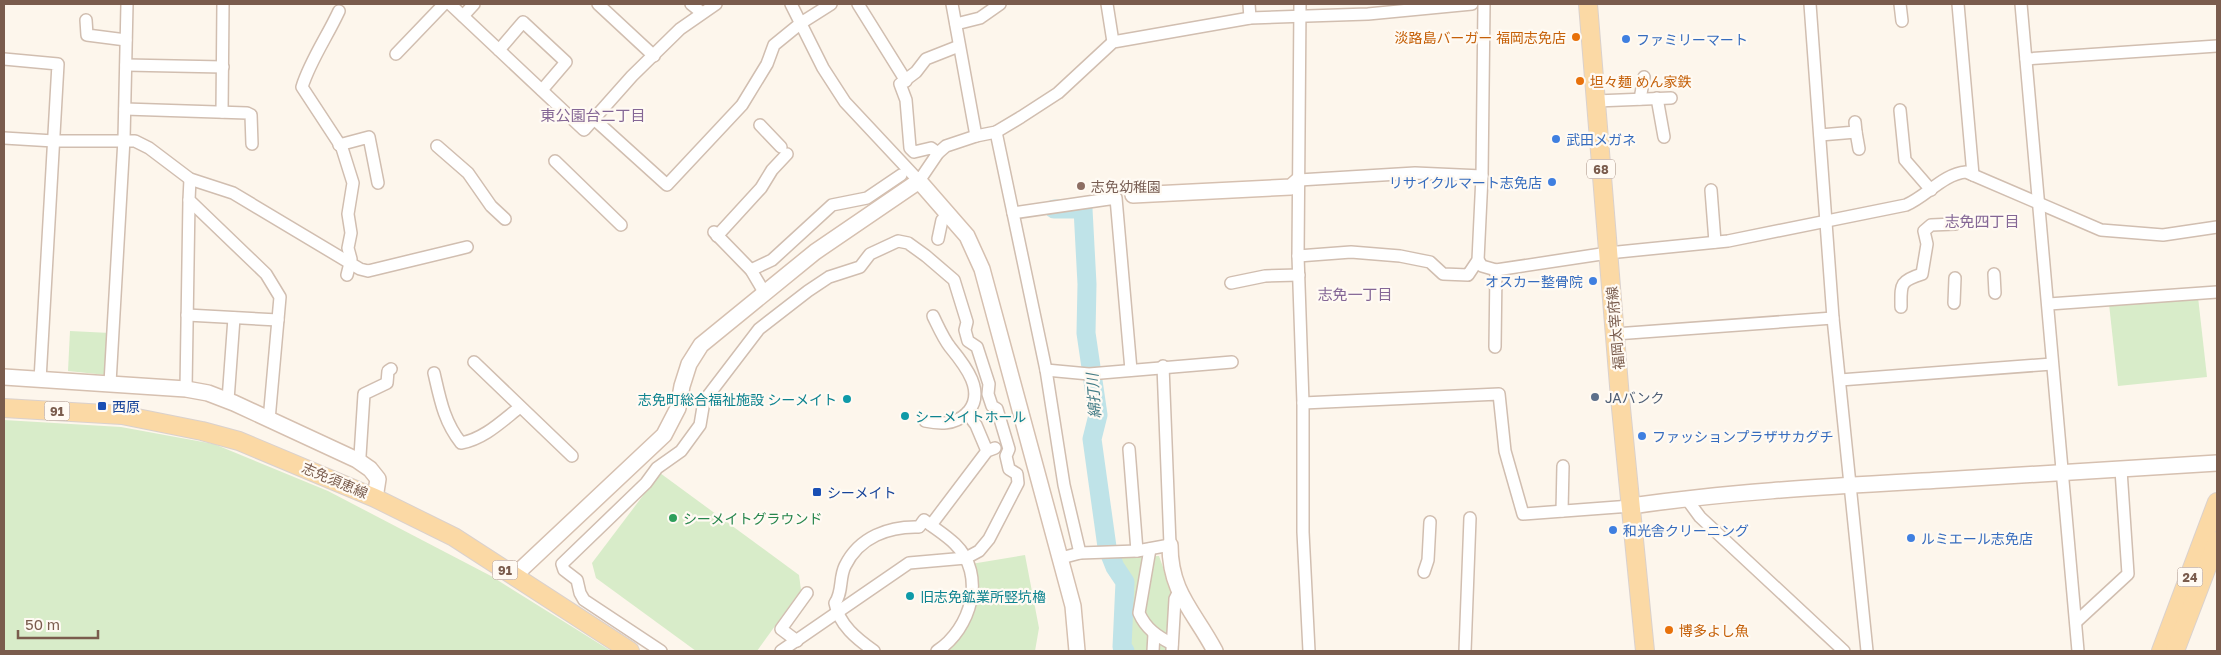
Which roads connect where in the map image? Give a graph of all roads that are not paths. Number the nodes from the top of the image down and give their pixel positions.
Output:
1 (127, 4) edge
2 (223, 4) edge
3 (444, 4) edge
4 (450, 4) edge
5 (474, 4) edge
6 (598, 4) edge
7 (691, 4) edge
8 (716, 4) edge
9 (791, 4) edge
10 (830, 4) edge
11 (858, 4) edge
12 (952, 4) edge
13 (1000, 4) edge
14 (1107, 4) edge
15 (1249, 4) edge
16 (1300, 4) edge
17 (1472, 4) edge
18 (1484, 4) edge
19 (1588, 4) edge
20 (1810, 4) edge
21 (1900, 4) edge
22 (1958, 4) edge
23 (2021, 4) edge
24 (339, 11) dead end
25 (701, 12) junction
26 (463, 16) junction
27 (1300, 16) junction
28 (1250, 18) junction
29 (86, 20) dead end
30 (1902, 21) dead end
31 (801, 23) junction
32 (956, 24) junction
33 (126, 40) junction
34 (1113, 42) junction
35 (959, 46) junction
36 (2217, 46) edge
37 (499, 50) junction
38 (396, 54) dead end
39 (654, 56) junction
40 (4, 59) edge
41 (2026, 59) junction
42 (126, 65) junction
43 (223, 67) junction
44 (1644, 77) dead end
45 (906, 81) junction
46 (542, 90) junction
47 (1657, 98) junction
48 (1671, 98) dead end
49 (1640, 99) junction
50 (1596, 101) junction
51 (125, 109) junction
52 (1900, 110) dead end
53 (222, 112) junction
54 (594, 118) junction
55 (760, 125) dead end
56 (996, 132) junction
57 (1820, 134) junction
58 (976, 136) junction
59 (1664, 137) dead end
60 (4, 138) edge
61 (124, 139) junction
62 (54, 141) junction
63 (252, 144) dead end
64 (339, 145) junction
65 (437, 146) dead end
66 (1859, 149) dead end
67 (938, 153) junction
68 (555, 161) dead end
69 (901, 175) dead end
70 (1973, 175) junction
71 (1482, 176) junction
72 (190, 179) junction
73 (1299, 180) junction
74 (919, 181) junction
75 (378, 183) dead end
76 (1711, 190) dead end
77 (1931, 190) junction
78 (1133, 196) dead end
79 (189, 200) junction
80 (2040, 205) junction
81 (1013, 213) junction
82 (504, 220) dead end
83 (942, 220) dead end
84 (1827, 222) junction
85 (1955, 224) dead end
86 (621, 225) dead end
87 (2217, 227) edge
88 (938, 239) dead end
89 (1715, 242) junction
90 (467, 247) dead end
91 (1608, 253) junction
92 (1298, 256) junction
93 (1478, 260) junction
94 (349, 270) junction
95 (751, 270) junction
96 (1496, 270) junction
97 (1994, 274) dead end
98 (1298, 275) junction
99 (1955, 278) dead end
100 (1231, 283) dead end
101 (764, 292) junction
102 (2217, 292) edge
103 (1995, 293) dead end
104 (1954, 303) dead end
105 (2048, 304) junction
106 (1901, 307) dead end
107 (187, 315) junction
108 (932, 316) dead end
109 (234, 318) junction
110 (1833, 318) junction
111 (278, 320) junction
112 (1615, 334) junction
113 (1495, 347) dead end
114 (474, 362) dead end
115 (1232, 362) dead end
116 (2052, 364) junction
117 (1163, 366) junction
118 (391, 369) dead end
119 (1046, 370) junction
120 (1131, 370) junction
121 (434, 373) dead end
122 (4, 377) edge
123 (40, 380) junction
124 (1840, 380) junction
125 (110, 383) junction
126 (186, 389) junction
127 (228, 400) junction
128 (1304, 403) junction
129 (520, 407) junction
130 (4, 408) edge
131 (967, 413) junction
132 (269, 420) junction
133 (925, 420) dead end
134 (1129, 449) dead end
135 (572, 456) dead end
136 (357, 460) junction
137 (2217, 463) edge
138 (1563, 466) dead end
139 (2120, 470) junction
140 (2062, 474) junction
141 (1850, 484) junction
142 (375, 498) junction
143 (1686, 498) junction
144 (2217, 502) edge
145 (1631, 506) junction
146 (1562, 511) junction
147 (1470, 518) dead end
148 (1430, 522) dead end
149 (930, 525) junction
150 (2217, 541) edge
151 (1170, 545) junction
152 (1150, 549) junction
153 (1137, 551) junction
154 (1080, 553) junction
155 (966, 558) junction
156 (1061, 558) junction
157 (1424, 572) dead end
158 (514, 576) junction
159 (1179, 591) junction
160 (807, 593) dead end
161 (837, 613) junction
162 (2076, 622) junction
163 (1154, 634) junction
164 (797, 641) junction
165 (1172, 648) edge
166 (630, 651) edge
167 (661, 651) edge
168 (781, 651) edge
169 (874, 651) edge
170 (937, 651) edge
171 (1077, 651) edge
172 (1152, 651) edge
173 (1215, 651) edge
174 (1309, 651) edge
175 (1465, 651) edge
176 (1645, 651) edge
177 (1844, 651) edge
178 (1867, 651) edge
179 (2078, 651) edge
180 (2161, 651) edge
181 (2175, 651) edge

1 - 33 street
2 - 43 street
3 - 38 street
4 - 26 street
5 - 26 street
6 - 39 street
7 - 25 street
8 - 25 street
9 - 31 street
10 - 31 street
11 - 45 street
12 - 32 street
13 - 32 street
14 - 34 street
15 - 28 street
16 - 27 street
17 - 27 street
18 - 71 street
19 - 50 main road, 福岡太宰府線 / 68
20 - 57 street
21 - 30 street
22 - 70 street
23 - 41 street
24 - 64 street
25 - 39 street
26 - 37 street
27 - 28 street
27 - 73 street
28 - 34 street
29 - 33 street
31 - 54 street
31 - 74 street
32 - 35 street
33 - 42 street
34 - 56 street
35 - 45 street
35 - 58 street
36 - 41 street
37 - 46 street
37 - 46 street
39 - 54 street
40 - 62 street
41 - 80 street
42 - 43 street
42 - 51 street
43 - 53 street
44 - 49 street
45 - 67 street
46 - 54 street
47 - 48 street
47 - 49 street
47 - 59 street
49 - 50 street
50 - 91 main road, 福岡太宰府線 / 68
51 - 53 street
51 - 61 street
52 - 77 street
53 - 63 street
55 - 95 street
56 - 58 street
56 - 81 street
57 - 66 street
57 - 84 street
58 - 67 street
60 - 62 street
61 - 62 street
61 - 72 street
61 - 125 street
62 - 123 street
64 - 75 street
64 - 94 street
65 - 82 street
67 - 74 street
68 - 86 street
69 - 95 street
70 - 77 street
70 - 80 street
71 - 73 street
71 - 93 street
72 - 79 street
72 - 94 street
73 - 78 street
73 - 92 street
74 - 101 street
74 - 156 street
76 - 89 street
77 - 84 street
79 - 107 street
79 - 111 street
80 - 87 street
80 - 105 street
81 - 119 street
81 - 120 street
83 - 88 street
84 - 89 street
84 - 110 street
85 - 106 street
89 - 91 street
90 - 94 street
91 - 96 street
91 - 112 main road, 福岡太宰府線 / 68
92 - 93 street
92 - 98 street
93 - 96 street
95 - 101 street
96 - 113 street
97 - 103 street
98 - 100 street
98 - 128 street
99 - 104 street
101 - 158 street
102 - 105 street
105 - 116 street
107 - 109 street
107 - 126 street
108 - 131 street
109 - 111 street
109 - 127 street
110 - 112 street
110 - 124 street
111 - 132 street
112 - 145 main road, 福岡太宰府線 / 68
114 - 129 street
115 - 117 street
116 - 124 street
116 - 140 street
117 - 120 street
117 - 151 street
118 - 136 street
119 - 120 street
119 - 154 street
121 - 129 street
122 - 123 street
123 - 125 street
124 - 141 street
125 - 126 street
126 - 127 street
127 - 132 street
128 - 146 street
128 - 174 street
129 - 135 street
130 - 142 main road, 志免須恵線 / 91
131 - 133 street
131 - 149 street
132 - 136 street
134 - 153 street
136 - 142 street
137 - 139 street
138 - 146 street
139 - 140 street
139 - 162 street
140 - 141 street
140 - 162 street
141 - 143 street
141 - 178 street
142 - 158 main road, 志免須恵線 / 91
143 - 145 street
143 - 177 street
144 - 180 main road, 24
145 - 146 street
145 - 176 main road, 福岡太宰府線 / 68
147 - 175 street
148 - 157 street
149 - 155 street
149 - 161 street
150 - 181 main road, 24
151 - 152 street
151 - 159 street
152 - 153 street
152 - 163 street
153 - 154 street
154 - 156 street
155 - 161 street
155 - 167 street
155 - 170 street
156 - 171 street
158 - 166 main road, 志免須恵線 / 91
159 - 165 street
159 - 173 street
160 - 164 street
161 - 164 street
161 - 169 street
162 - 179 street
163 - 165 street
163 - 172 street
164 - 168 street

